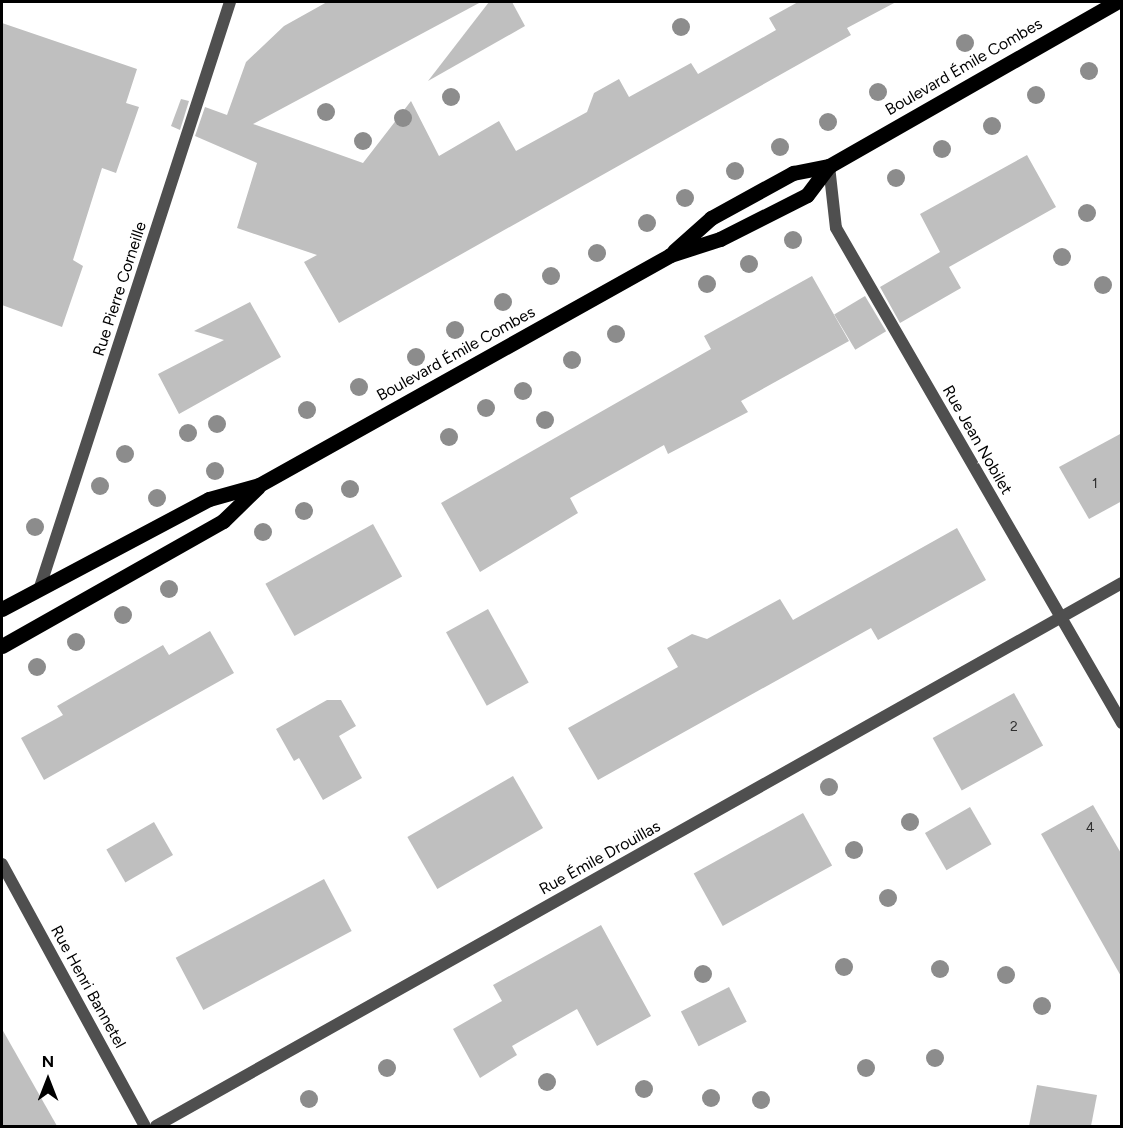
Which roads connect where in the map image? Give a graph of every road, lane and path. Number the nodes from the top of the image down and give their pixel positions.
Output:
1 (230, 2) edge
2 (1117, 2) edge
3 (829, 166) junction
4 (670, 255) junction
5 (259, 485) junction
6 (1122, 583) edge
7 (40, 587) junction
8 (2, 609) edge
9 (1059, 618) junction
10 (2, 646) edge
11 (1122, 723) edge
12 (2, 864) edge
13 (145, 1126) edge
14 (156, 1126) edge

1 - 7 street, Rue Pierre Corneille
2 - 3 main road, Boulevard Émile Combes
3 - 4 main road, Boulevard Émile Combes
3 - 4 main road, Boulevard Émile Combes
3 - 9 street, Rue Jean Nobilet
4 - 5 main road, Boulevard Émile Combes
5 - 7 main road, Boulevard Émile Combes
5 - 10 main road, Boulevard Émile Combes
6 - 9 street, Rue Émile Drouillas
7 - 8 main road, Boulevard Émile Combes
9 - 11 street, Rue Jean Nobilet
9 - 14 street, Rue Émile Drouillas
12 - 13 street, Rue Henri Bannetel

